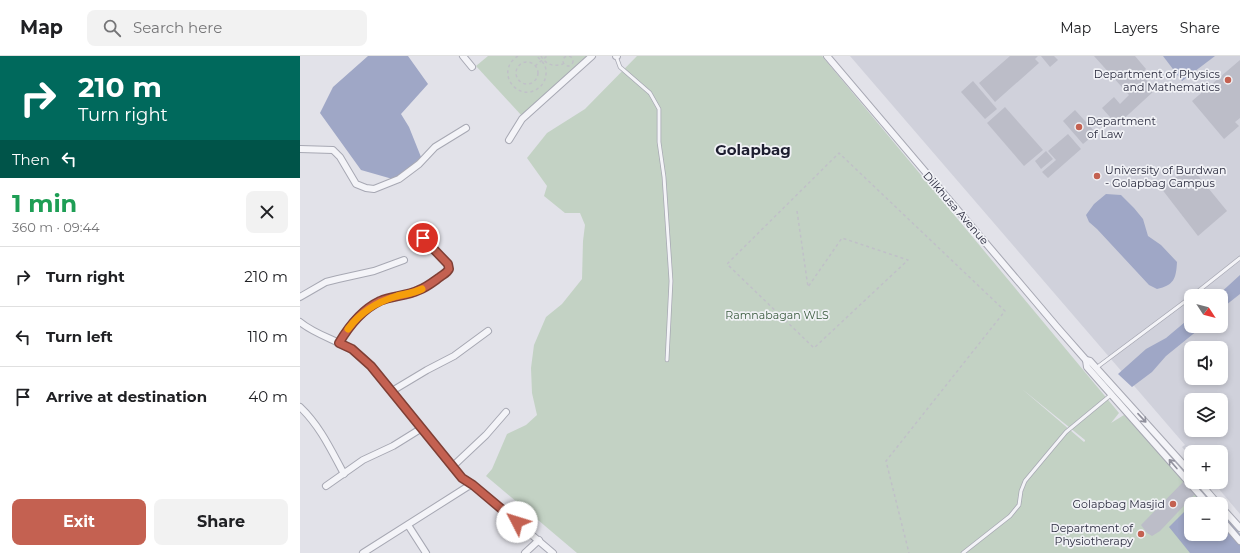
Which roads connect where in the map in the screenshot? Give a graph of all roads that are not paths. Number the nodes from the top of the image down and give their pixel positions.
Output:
1 (463, 56) edge
2 (592, 56) edge
3 (616, 56) edge
4 (826, 56) edge
5 (472, 67) dead end
6 (466, 128) dead end
7 (509, 140) dead end
8 (300, 148) edge
9 (423, 238) dead end
10 (1240, 258) edge
11 (404, 260) dead end
12 (1200, 289) edge
13 (300, 297) edge
14 (1184, 301) edge
15 (300, 322) edge
16 (488, 331) dead end
17 (339, 343) junction
18 (667, 360) dead end
19 (1086, 360) junction
20 (1096, 368) junction
21 (392, 391) junction
22 (1114, 392) junction
23 (300, 406) edge
24 (506, 412) dead end
25 (422, 428) junction
26 (1156, 434) junction
27 (1151, 438) junction
28 (1184, 465) edge
29 (452, 467) junction
30 (344, 474) junction
31 (473, 485) junction
32 (326, 486) dead end
33 (1205, 489) edge
34 (1202, 497) edge
35 (1212, 497) edge
36 (1228, 515) edge
37 (408, 525) junction
38 (1228, 527) edge
39 (1240, 528) edge
40 (539, 540) junction
41 (1240, 541) edge
42 (363, 553) edge
43 (426, 553) edge
44 (525, 553) edge
45 (553, 553) edge
46 (963, 553) edge

1 - 5 street
2 - 7 street
3 - 18 lane
4 - 19 street, Dilkhusa Avenue
6 - 8 street
9 - 17 street
10 - 12 lane
11 - 13 street
14 - 20 lane
15 - 17 street
16 - 21 street
17 - 21 street
19 - 20 street, Dilkhusa Avenue
19 - 22 street, Dilkhusa Avenue
20 - 22 street, Dilkhusa Avenue
21 - 25 street
22 -> 26 street, Dilkhusa Avenue
22 - 27 street, Dilkhusa Avenue
22 - 46 lane
23 - 30 street
24 - 29 street
25 - 29 street
25 - 30 street
26 - 27 street
26 - 28 street, Dilkhusa Avenue
34 -> 27 street, Dilkhusa Avenue
29 - 31 street
30 - 32 street
31 - 37 street
31 - 40 street
33 - 35 street
36 - 39 street
37 - 42 street
37 - 43 street
38 - 41 street
40 - 44 street
40 - 45 street

